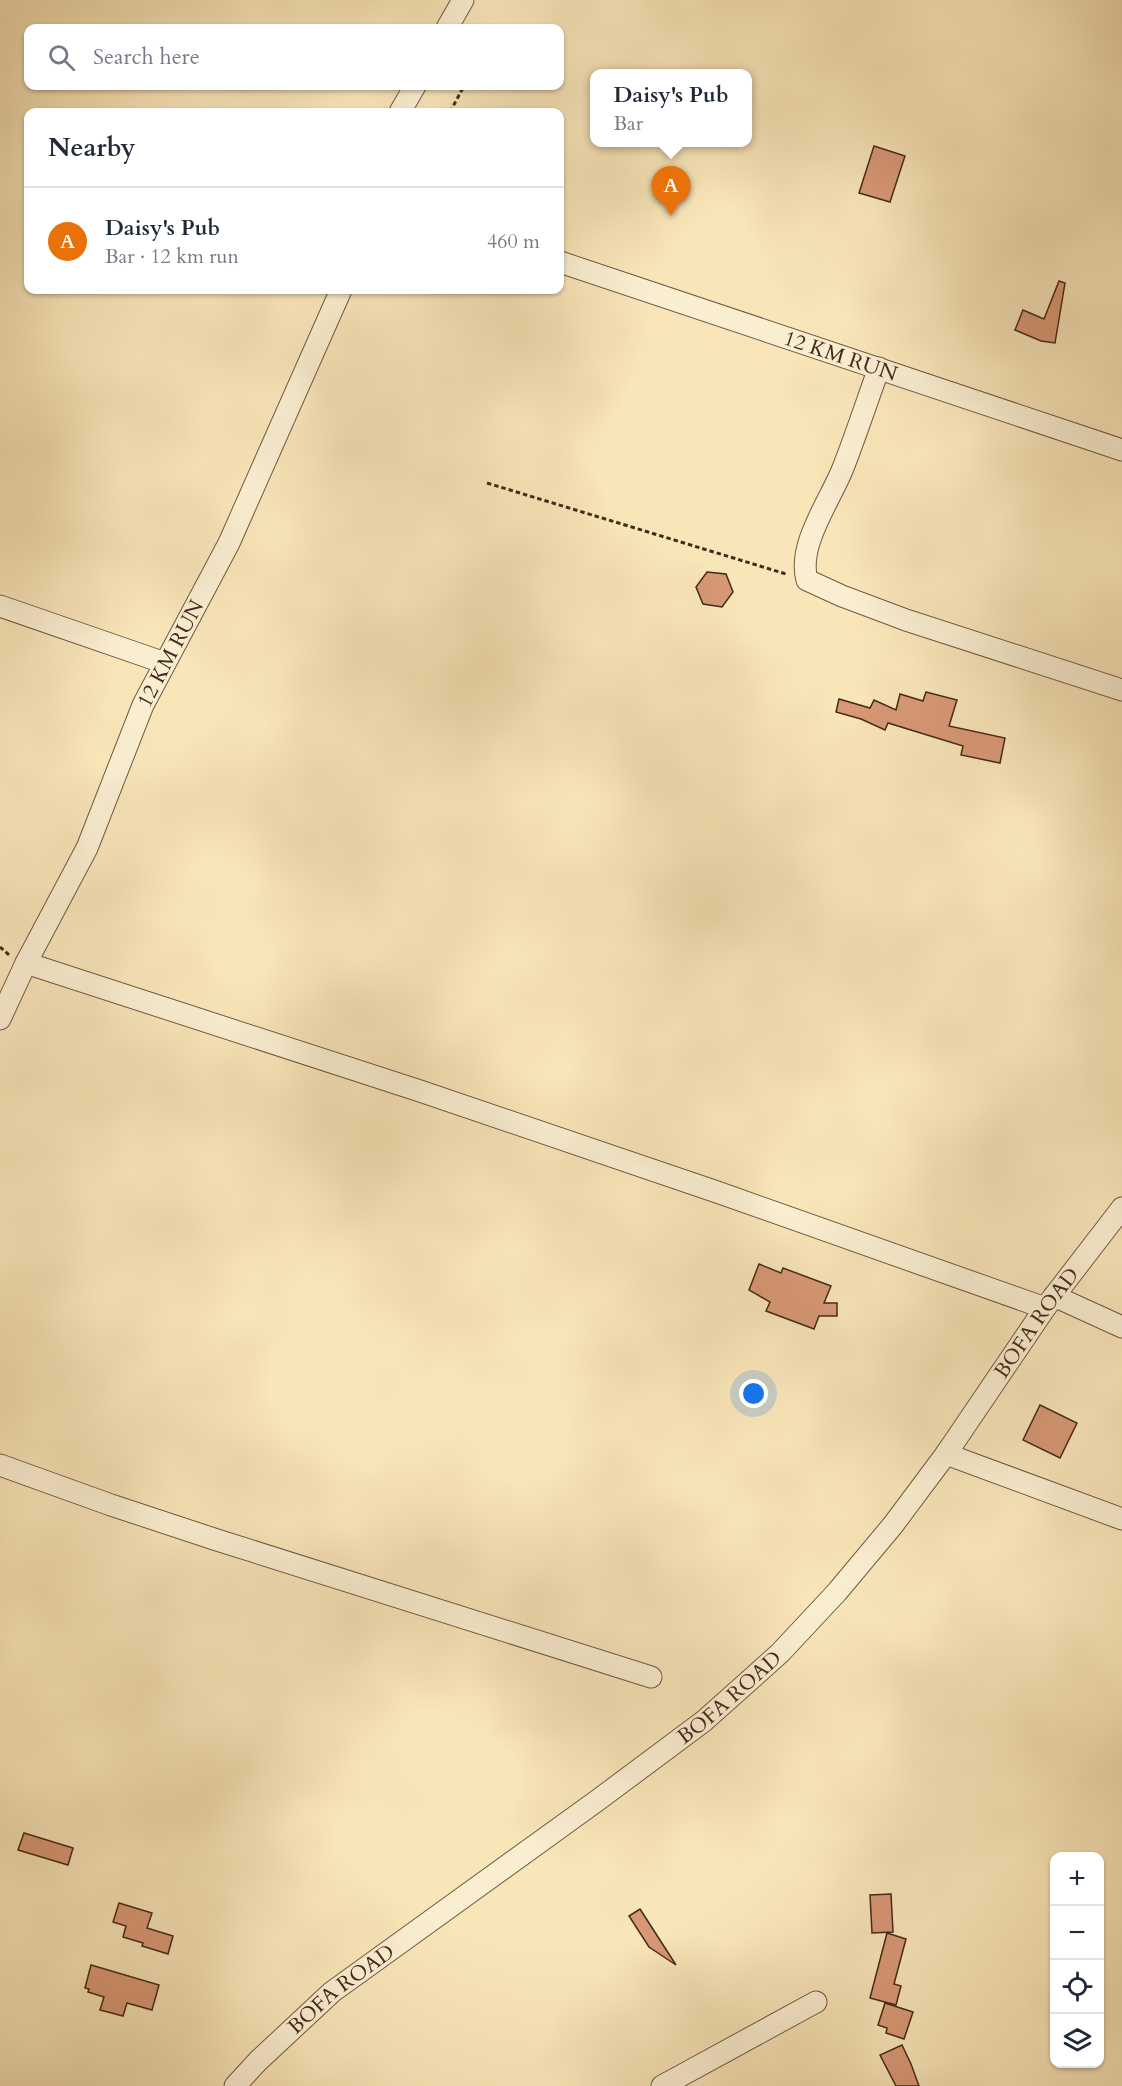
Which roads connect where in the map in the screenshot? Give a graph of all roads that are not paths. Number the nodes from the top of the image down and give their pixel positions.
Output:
1 (463, 0) edge
2 (449, 24) edge
3 (413, 90) edge
4 (402, 108) edge
5 (564, 263) edge
6 (339, 294) edge
7 (879, 368) junction
8 (1122, 450) edge
9 (0, 606) edge
10 (165, 663) junction
11 (1122, 690) edge
12 (26, 963) junction
13 (0, 1019) edge
14 (1122, 1208) edge
15 (1050, 1302) junction
16 (1122, 1327) edge
17 (946, 1454) junction
18 (0, 1465) edge
19 (1122, 1519) edge
20 (651, 1677) dead end
21 (816, 2002) dead end
22 (235, 2086) edge
23 (662, 2086) edge

1 - 2 street
3 - 4 street
5 - 7 street, 12 KM RUN
6 - 10 street, 12 KM RUN
7 - 8 street, 12 KM RUN
7 - 11 street
9 - 10 street
10 - 12 street, 12 KM RUN
12 - 13 street, 12 KM RUN
12 - 15 street
14 - 15 street, BOFA ROAD
15 - 16 street
15 - 17 street, BOFA ROAD
17 - 19 street
17 - 22 street, BOFA ROAD
18 - 20 street
21 - 23 street

